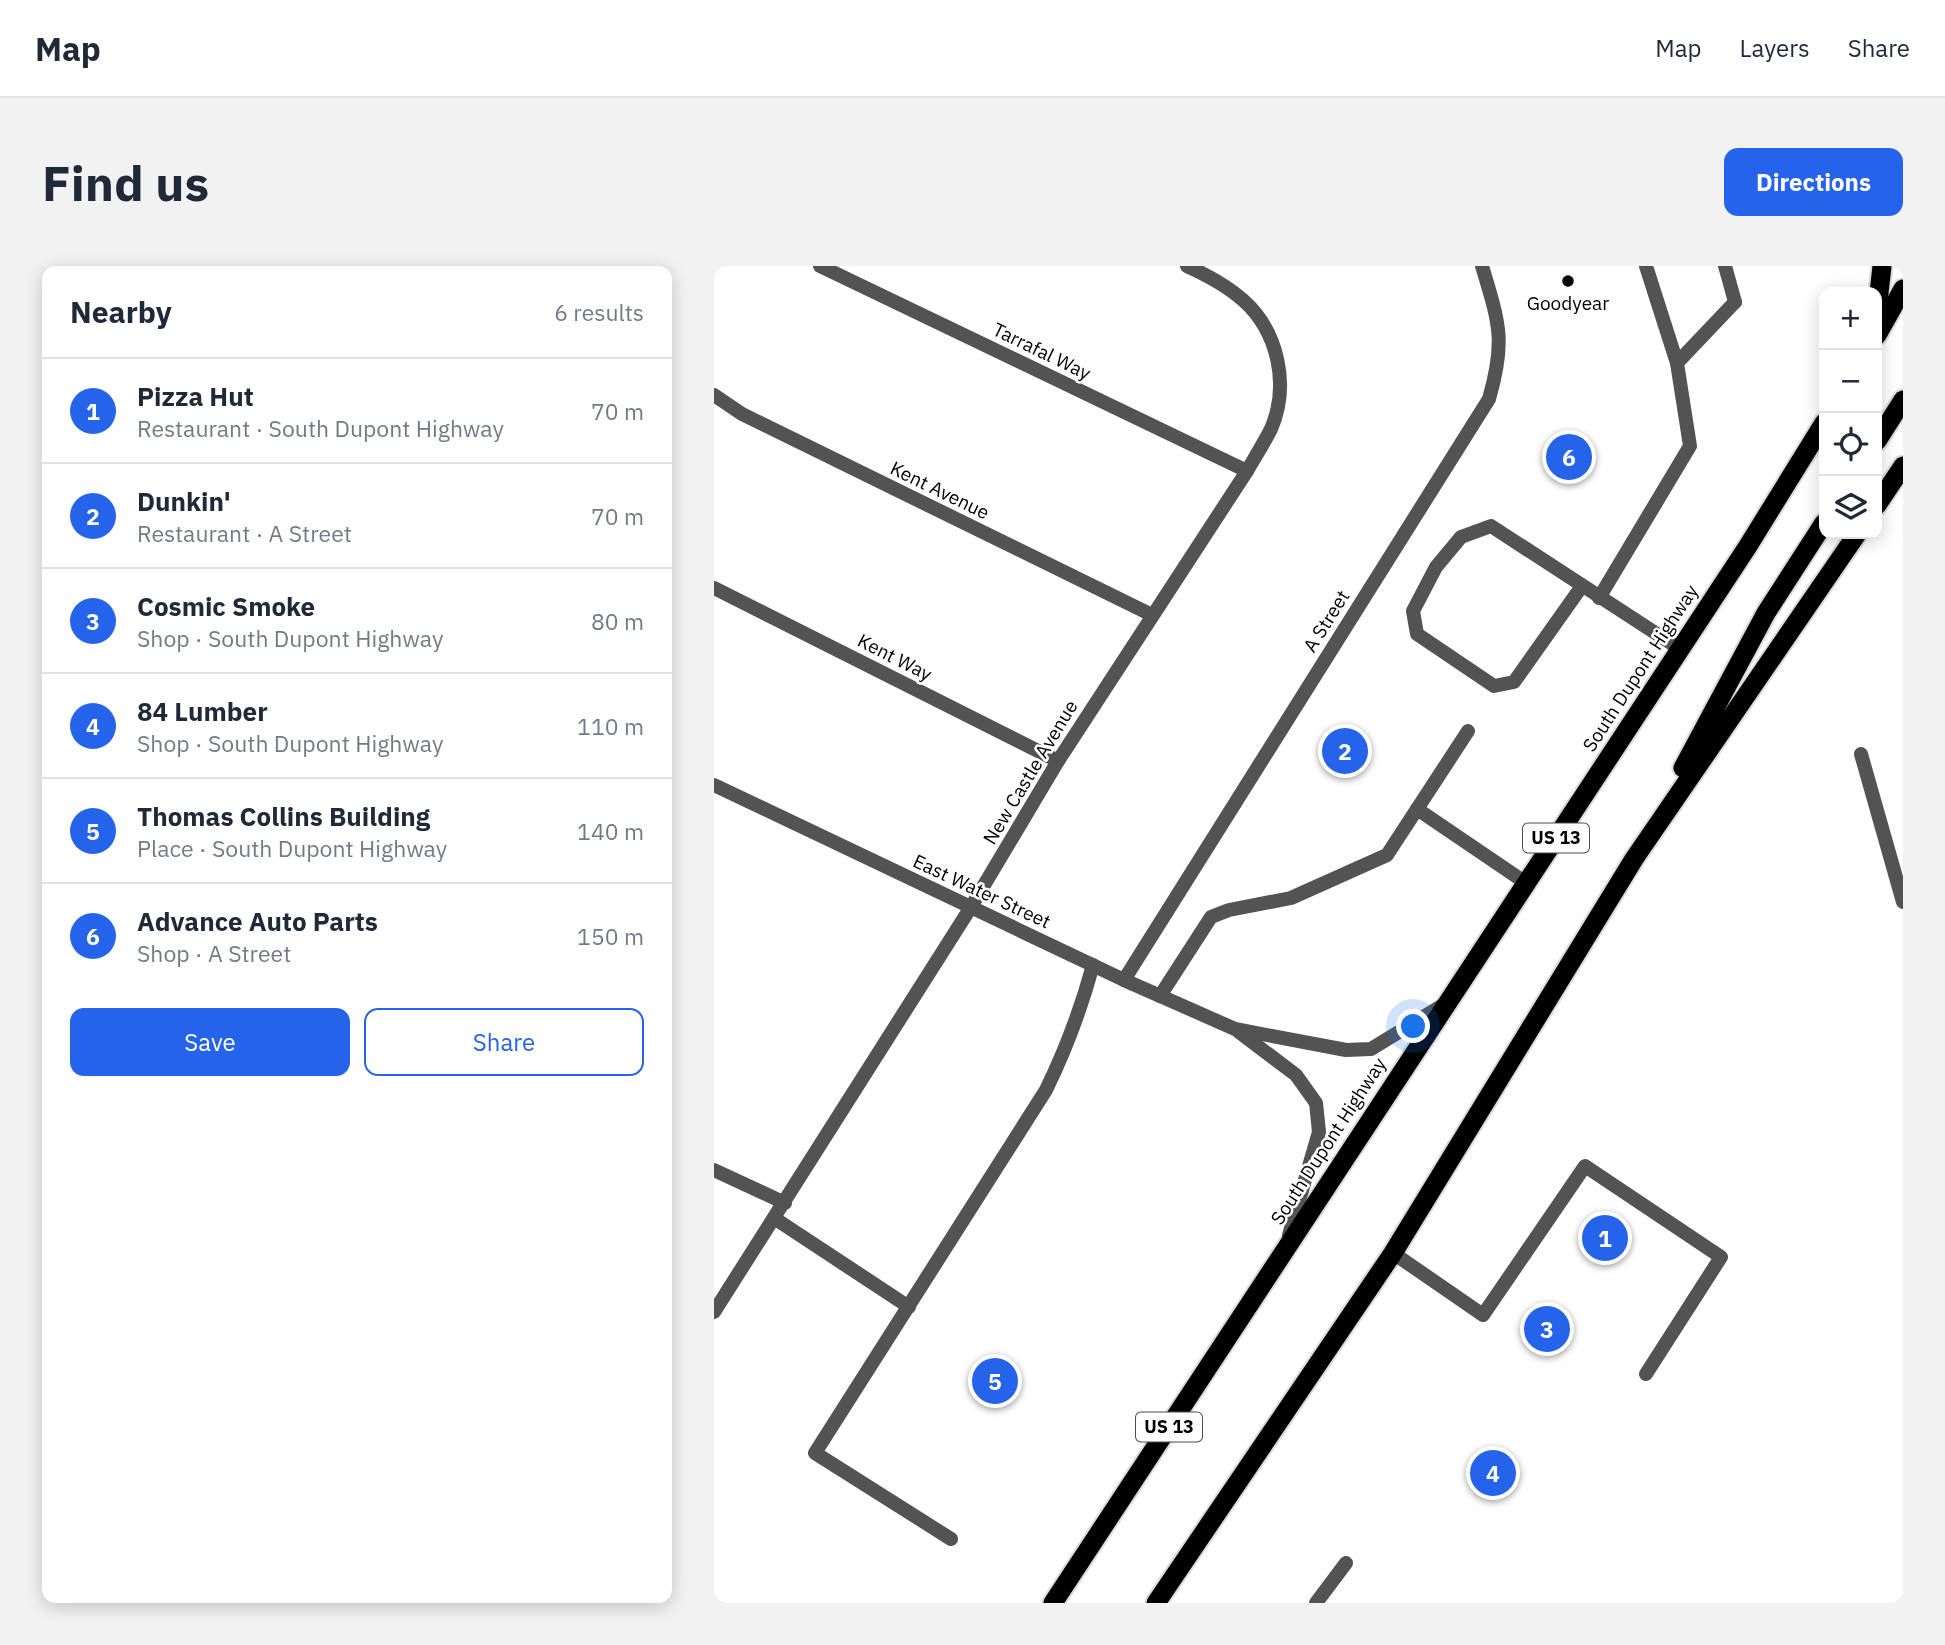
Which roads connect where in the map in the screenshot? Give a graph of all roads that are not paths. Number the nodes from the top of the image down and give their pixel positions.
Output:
1 (820, 266) edge
2 (1187, 266) edge
3 (1482, 266) edge
4 (1646, 266) edge
5 (1725, 266) edge
6 (1882, 266) edge
7 (1880, 287) edge
8 (1903, 289) edge
9 (1882, 326) edge
10 (1677, 362) junction
11 (714, 395) edge
12 (1903, 400) edge
13 (1819, 431) edge
14 (1882, 433) edge
15 (1903, 466) edge
16 (1247, 471) junction
17 (1882, 498) edge
18 (1819, 531) edge
19 (1854, 539) edge
20 (1582, 586) junction
21 (714, 588) edge
22 (1599, 598) junction
23 (1152, 615) junction
24 (1680, 649) junction
25 (1468, 731) dead end
26 (1861, 754) dead end
27 (1058, 761) junction
28 (714, 785) edge
29 (1417, 810) junction
30 (1634, 859) junction
31 (1526, 883) junction
32 (1903, 902) edge
33 (971, 907) junction
34 (1093, 965) junction
35 (1124, 980) junction
36 (1160, 996) junction
37 (1447, 1003) junction
38 (1236, 1029) junction
39 (714, 1170) edge
40 (785, 1203) junction
41 (774, 1219) junction
42 (1284, 1250) junction
43 (1392, 1253) junction
44 (909, 1307) junction
45 (714, 1312) edge
46 (1646, 1374) dead end
47 (951, 1539) dead end
48 (1346, 1563) dead end
49 (1053, 1603) edge
50 (1156, 1603) edge
51 (1316, 1603) edge

1 - 16 street, Tarrafal Way
2 - 16 street, New Castle Avenue
3 - 35 street, A Street
4 - 10 street
5 - 10 street
6 - 7 highway
8 - 9 highway
10 - 22 street
11 - 23 street, Kent Avenue
12 - 14 highway
13 - 24 highway, South Dupont Highway / US 13
15 - 17 highway
16 - 23 street, New Castle Avenue
18 - 30 highway
19 - 30 highway
20 - 20 street
20 - 22 street
21 - 27 street, Kent Way
22 - 24 street
23 - 27 street, New Castle Avenue
24 - 31 highway, South Dupont Highway / US 13
25 - 29 street
26 - 32 street
27 - 33 street, New Castle Avenue
28 - 33 street, East Water Street
29 - 31 street
29 - 36 street
30 - 43 highway
31 - 37 highway, South Dupont Highway / US 13
33 - 34 street, East Water Street
33 - 40 street, New Castle Avenue
34 - 35 street, East Water Street
34 - 44 street
35 - 36 street, East Water Street
36 - 38 street, East Water Street
37 - 38 street, East Water Street
37 - 42 highway, South Dupont Highway / US 13
38 - 42 street, East Water Street
39 - 40 street
40 - 41 street, New Castle Avenue
41 - 44 street
41 - 45 street, New Castle Avenue
42 - 49 highway, South Dupont Highway / US 13
43 - 46 street
43 - 50 highway
44 - 47 street
48 - 51 street

